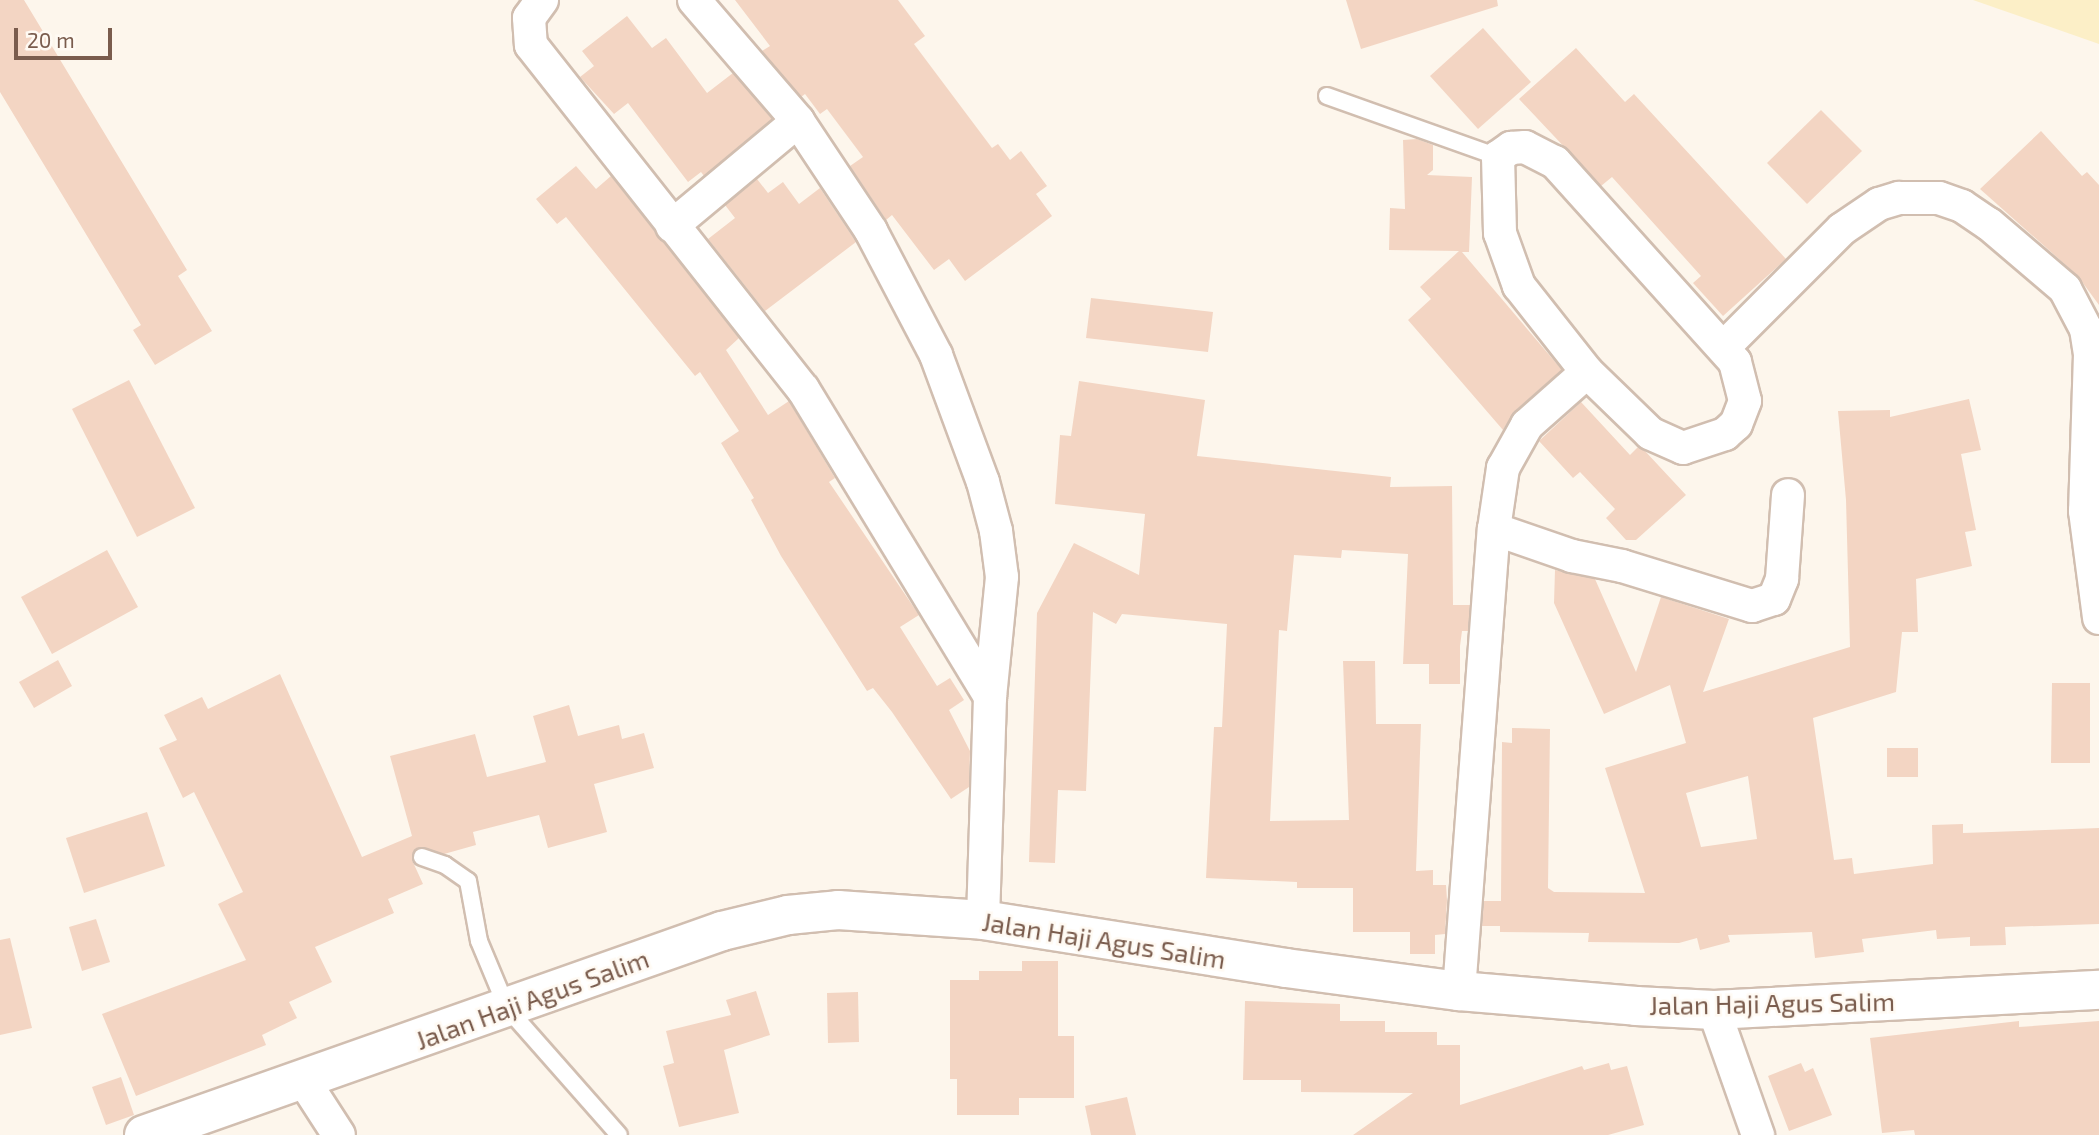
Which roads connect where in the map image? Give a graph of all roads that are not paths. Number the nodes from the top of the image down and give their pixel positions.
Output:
1 (542, 0) edge
2 (694, 0) edge
3 (1327, 96) dead end
4 (797, 121) junction
5 (1498, 158) junction
6 (672, 226) junction
7 (1724, 347) junction
8 (1587, 372) junction
9 (1788, 495) dead end
10 (1494, 528) junction
11 (2099, 618) edge
12 (990, 697) junction
13 (422, 857) dead end
14 (983, 920) junction
15 (2099, 990) edge
16 (1459, 991) junction
17 (507, 1007) junction
18 (1714, 1010) junction
19 (304, 1081) junction
20 (144, 1135) edge
21 (340, 1135) edge
22 (619, 1135) edge
23 (1758, 1135) edge

1 - 6 street
2 - 4 street
3 - 5 lane
4 - 6 street
4 - 12 street
5 - 7 street
5 - 8 street
6 - 12 street
7 - 8 street
7 - 11 street
8 - 10 street
9 - 10 street
10 - 16 street
12 - 14 street
13 - 17 lane
14 - 16 main road, Jalan Haji Agus Salim
14 - 17 main road, Jalan Haji Agus Salim
15 - 18 main road, Jalan Haji Agus Salim
16 - 18 main road, Jalan Haji Agus Salim
17 - 19 main road, Jalan Haji Agus Salim
17 - 22 lane
18 - 23 street
19 - 20 main road, Jalan Haji Agus Salim
19 - 21 street

